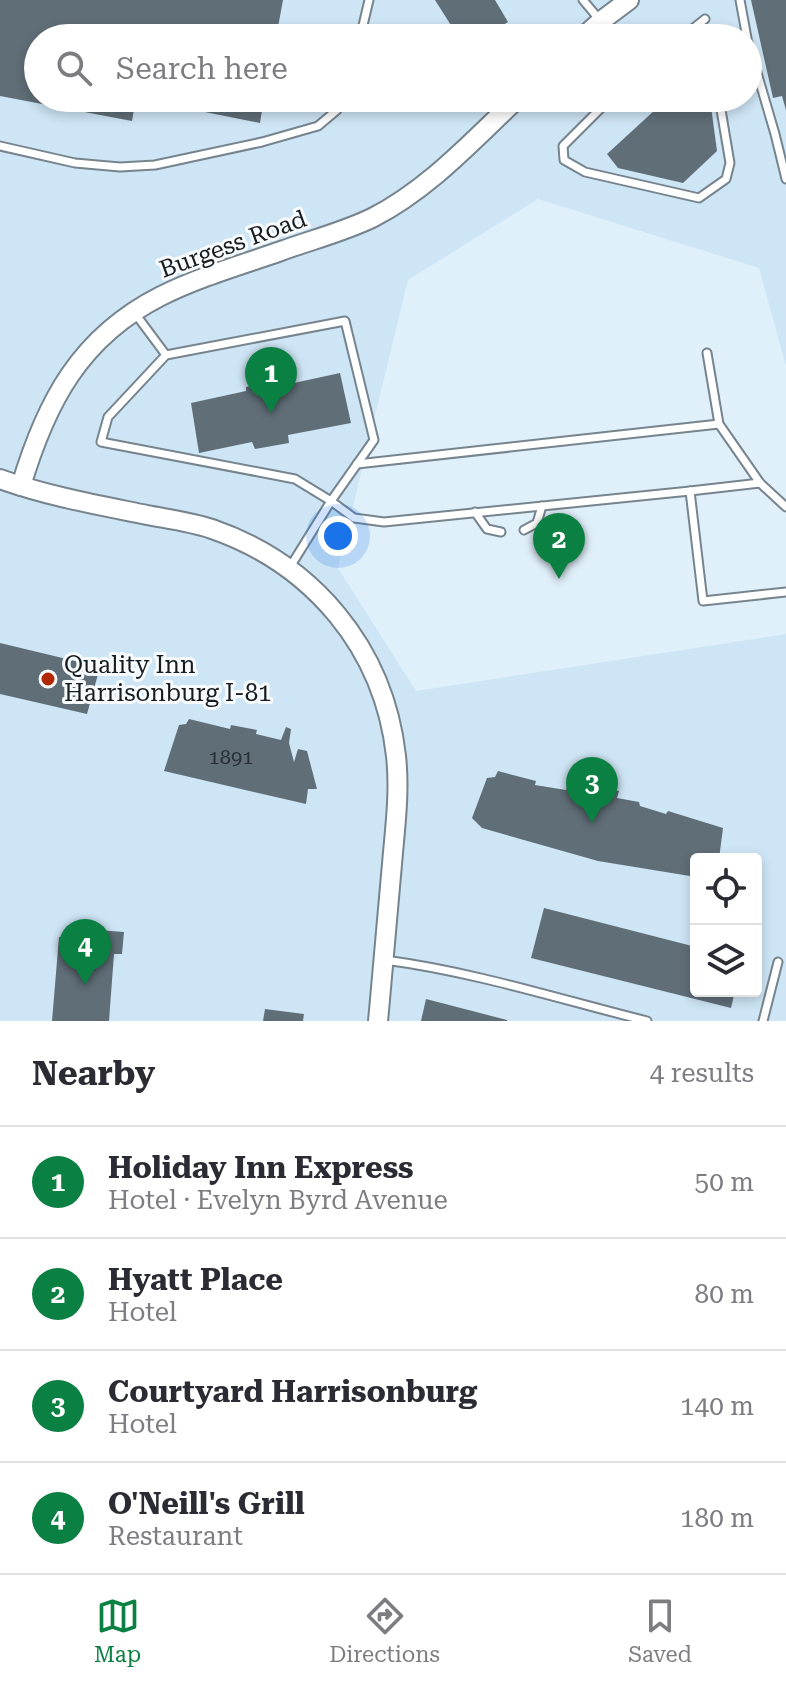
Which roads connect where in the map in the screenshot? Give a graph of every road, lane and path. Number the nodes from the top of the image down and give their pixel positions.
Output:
1 (369, 0) edge
2 (583, 0) edge
3 (629, 0) edge
4 (740, 0) edge
5 (705, 19) dead end
6 (601, 21) junction
7 (363, 24) edge
8 (598, 24) edge
9 (603, 24) edge
10 (699, 24) edge
11 (745, 24) edge
12 (762, 89) edge
13 (335, 112) edge
14 (503, 112) edge
15 (597, 112) edge
16 (721, 112) edge
17 (0, 146) edge
18 (786, 179) edge
19 (134, 312) junction
20 (707, 353) dead end
21 (166, 355) junction
22 (719, 424) junction
23 (357, 464) junction
24 (0, 479) edge
25 (760, 483) junction
26 (21, 486) junction
27 (690, 491) junction
28 (331, 501) junction
29 (542, 506) junction
30 (786, 507) edge
31 (475, 512) junction
32 (524, 530) dead end
33 (501, 532) dead end
34 (289, 569) junction
35 (786, 592) edge
36 (384, 960) junction
37 (778, 962) dead end
38 (613, 1017) edge
39 (378, 1021) edge
40 (647, 1021) edge
41 (763, 1021) edge

1 - 7 lane
2 - 6 lane
3 - 6 street
4 - 11 lane
5 - 10 lane
6 - 8 street
6 - 9 lane
12 - 18 lane
13 - 17 lane
14 - 19 street, Burgess Road
15 - 16 lane
19 - 21 lane
19 - 26 street, Burgess Road
20 - 22 lane
21 - 23 lane
21 - 28 lane
22 - 23 lane
22 - 25 lane
23 - 28 lane
24 - 26 street
25 - 27 lane
25 - 30 lane
26 - 34 street
27 - 29 lane
27 - 35 lane
28 - 31 lane
28 - 34 lane
29 - 31 lane
29 - 32 lane
31 - 33 lane
34 - 36 street
36 - 38 lane
36 - 39 street
37 - 41 lane
38 - 40 lane

